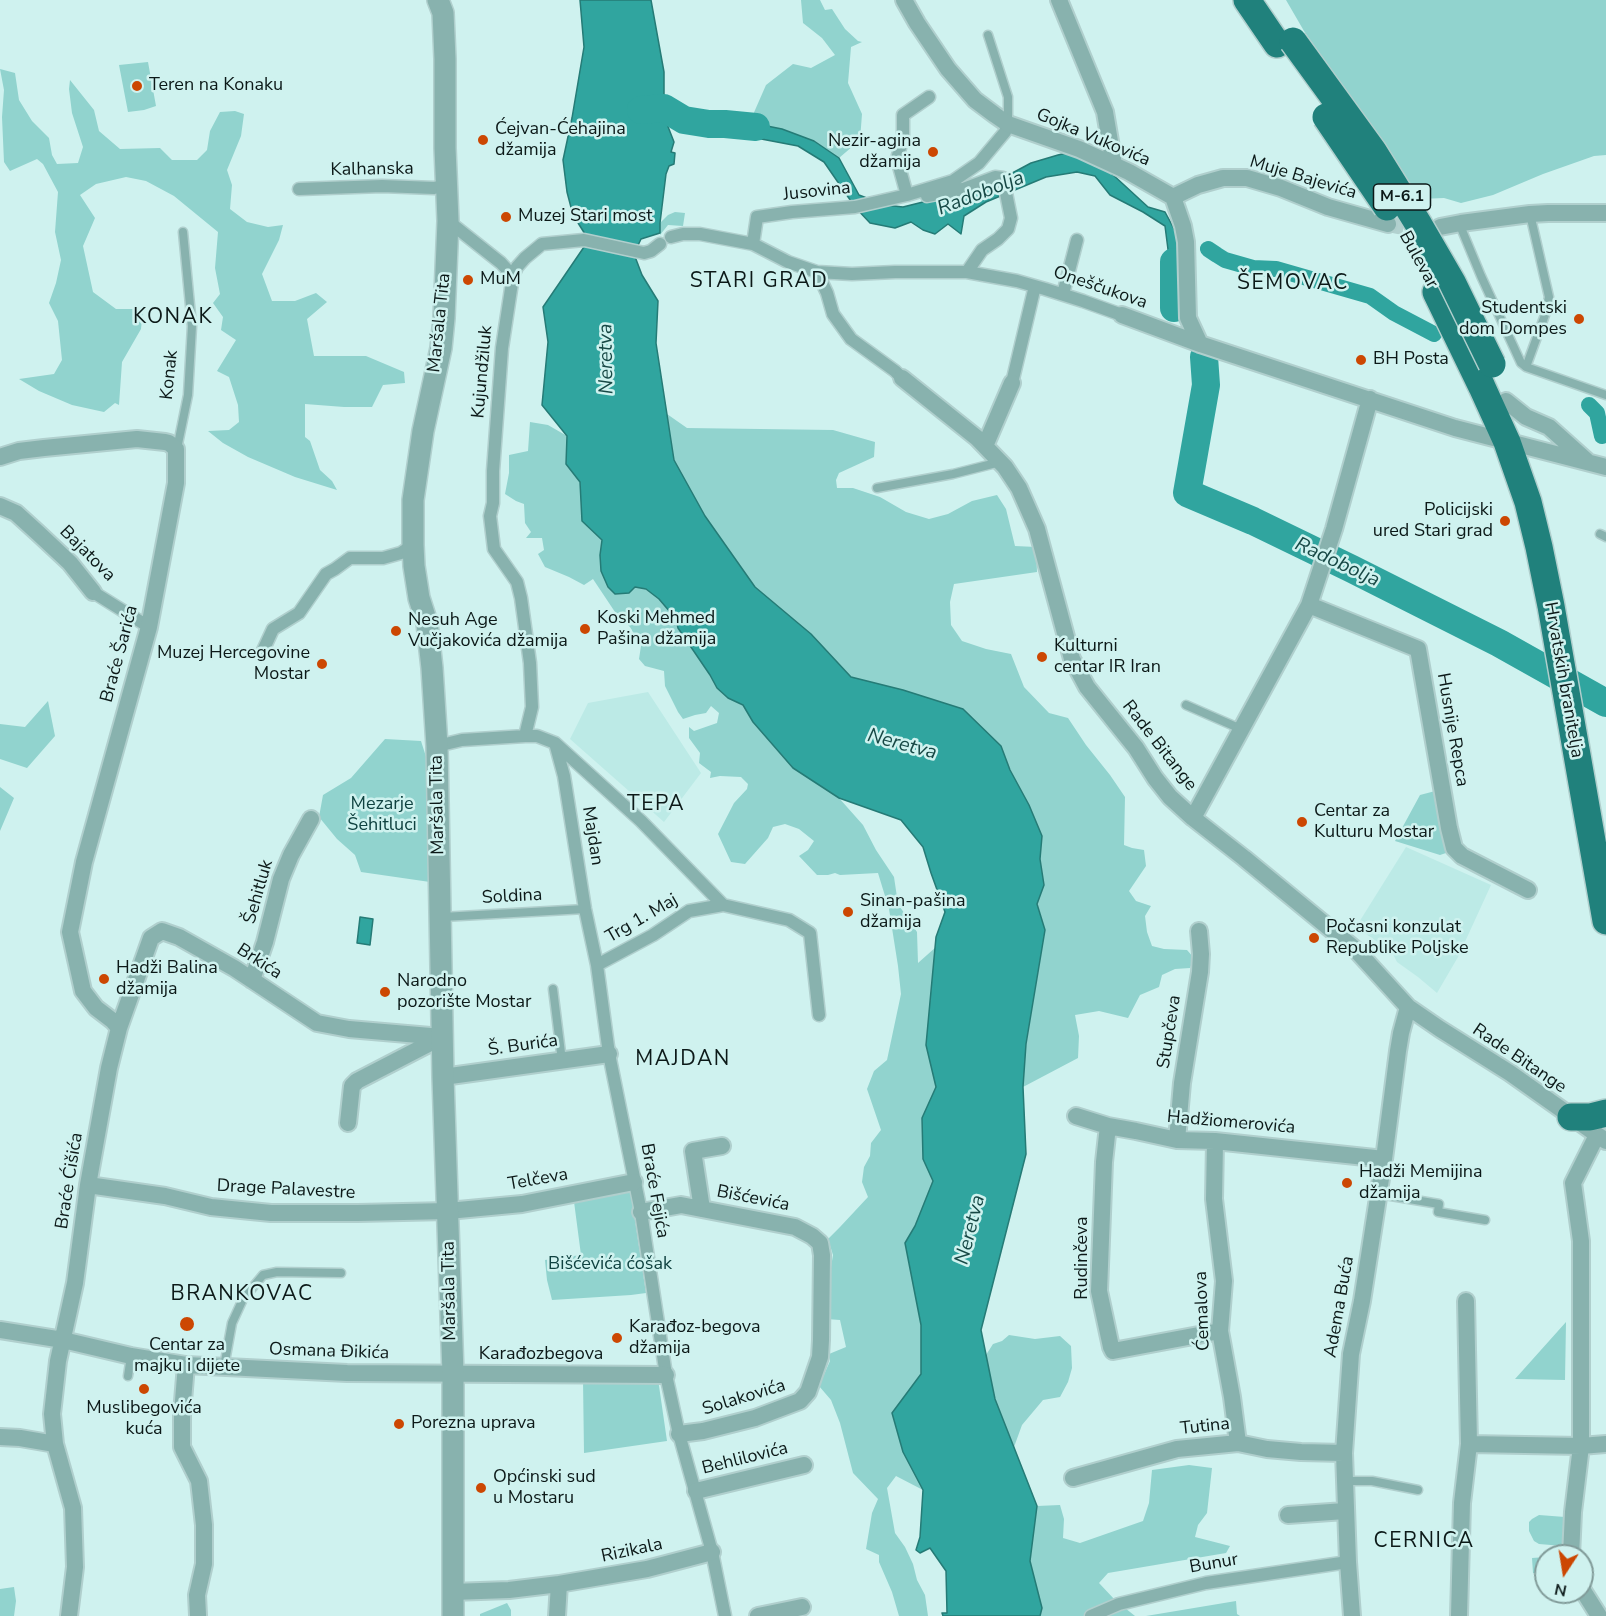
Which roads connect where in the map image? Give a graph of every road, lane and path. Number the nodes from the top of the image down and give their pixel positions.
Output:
1 (438, 0) edge
2 (904, 0) edge
3 (1059, 0) edge
4 (1247, 0) edge
5 (1266, 0) edge
6 (988, 35) dead end
7 (1285, 42) junction
8 (929, 97) dead end
9 (1008, 124) junction
10 (1114, 165) junction
11 (446, 185) junction
12 (299, 189) dead end
13 (912, 194) junction
14 (1173, 197) junction
15 (1606, 213) edge
16 (1530, 214) junction
17 (448, 221) junction
18 (1459, 223) junction
19 (1388, 224) tunnel mouth
20 (1440, 227) tunnel mouth
21 (183, 232) dead end
22 (671, 237) dead end
23 (1077, 240) dead end
24 (660, 244) dead end
25 (753, 244) junction
26 (817, 272) junction
27 (967, 272) junction
28 (513, 276) junction
29 (1035, 286) junction
30 (1062, 294) junction
31 (1122, 315) joint
32 (1200, 344) junction
33 (1482, 366) junction
34 (1526, 367) junction
35 (902, 378) joint
36 (1012, 383) joint
37 (1606, 395) edge
38 (1370, 399) junction
39 (1506, 401) junction
40 (1515, 444) junction
41 (985, 446) junction
42 (176, 449) junction
43 (0, 457) edge
44 (1000, 462) junction
45 (1601, 464) edge
46 (877, 488) dead end
47 (0, 506) edge
48 (413, 545) junction
49 (93, 592) joint
50 (1309, 605) junction
51 (149, 627) junction
52 (261, 655) dead end
53 (1185, 705) dead end
54 (1241, 729) junction
55 (525, 736) junction
56 (1580, 737) junction
57 (555, 742) junction
58 (437, 746) junction
59 (1193, 818) junction
60 (311, 819) dead end
61 (1606, 848) edge
62 (1528, 890) dead end
63 (723, 905) junction
64 (585, 909) junction
65 (440, 917) junction
66 (1606, 921) edge
67 (1199, 931) dead end
68 (597, 965) junction
69 (252, 980) junction
70 (553, 989) dead end
71 (1408, 1007) junction
72 (819, 1015) dead end
73 (119, 1028) junction
74 (442, 1037) junction
75 (609, 1054) junction
76 (562, 1061) junction
77 (443, 1077) junction
78 (1076, 1116) dead end
79 (1571, 1117) joint
80 (348, 1124) dead end
81 (1108, 1126) junction
82 (1603, 1130) edge
83 (1177, 1140) junction
84 (1215, 1141) junction
85 (722, 1146) dead end
86 (1384, 1159) junction
87 (634, 1182) junction
88 (88, 1185) junction
89 (1379, 1194) junction
90 (702, 1209) junction
91 (448, 1211) junction
92 (640, 1212) junction
93 (1485, 1220) dead end
94 (340, 1273) dead end
95 (822, 1278) joint
96 (1466, 1301) dead end
97 (0, 1330) edge
98 (1220, 1331) junction
99 (63, 1340) junction
100 (131, 1356) junction
101 (186, 1365) junction
102 (224, 1367) junction
103 (453, 1374) junction
104 (666, 1375) junction
105 (128, 1376) dead end
106 (679, 1434) junction
107 (0, 1437) edge
108 (1238, 1443) junction
109 (55, 1444) junction
110 (1469, 1444) junction
111 (1606, 1444) edge
112 (1581, 1446) junction
113 (1344, 1453) junction
114 (804, 1465) dead end
115 (1074, 1478) dead end
116 (1344, 1481) junction
117 (1418, 1490) dead end
118 (696, 1491) junction
119 (1345, 1511) junction
120 (1288, 1515) dead end
121 (1570, 1544) edge
122 (712, 1552) junction
123 (1348, 1562) junction
124 (559, 1584) junction
125 (452, 1592) junction
126 (802, 1607) dead end
127 (198, 1615) edge
128 (69, 1616) edge
129 (453, 1616) edge
130 (557, 1616) edge
131 (725, 1616) edge
132 (758, 1616) edge
133 (1091, 1616) edge
134 (1352, 1616) edge
135 (1459, 1616) edge

1 - 11 street, Maršala Tita
2 - 9 street, Gojka Vukovića
3 - 10 street
4 - 7 main road, M-6.1
5 - 7 main road, M-6.1
6 - 9 lane
7 - 33 main road, M-6.1, bridge
8 - 13 street
9 - 10 street, Gojka Vukovića
9 - 13 street, Jusovina
10 - 14 street, Gojka Vukovića
11 - 12 street, Kalhanska
11 - 17 street, Maršala Tita
13 - 25 street, Jusovina
13 - 27 street
14 - 19 street, Muje Bajevića
14 - 32 street
15 - 16 street
16 - 18 street
16 - 34 lane
17 - 28 street
17 - 48 street, Maršala Tita
18 - 20 street
18 - 34 lane
21 - 42 lane, Konak
22 - 25 street, Oneščukova
23 - 30 street
24 - 28 street, Kujundžiluk
25 - 26 street, Oneščukova
26 - 27 street, Oneščukova
26 - 35 street, Rade Bitange
27 - 29 street, Oneščukova
28 - 55 street, Kujundžiluk
29 - 30 street, Oneščukova
29 - 36 street
30 - 31 street, Oneščukova
31 - 32 street, Oneščukova
32 - 38 street, Oneščukova
33 - 39 main road, M-6.1
33 - 40 main road, M-6.1
34 - 37 lane
35 - 41 street, Rade Bitange
36 - 41 street
38 - 40 street, Oneščukova
38 - 50 street
39 - 40 main road, M-6.1
39 - 45 street
40 - 45 street, Oneščukova
40 - 56 main road, M-6.1
41 - 44 street, Rade Bitange
42 - 43 street
42 - 51 street, Braće Šarića
44 - 46 lane
44 - 59 street, Rade Bitange
47 - 49 street, Bajatova
48 - 52 street
48 - 58 street, Maršala Tita
49 - 51 street, Bajatova
50 - 54 street
50 - 62 street, Husnije Repca
51 - 73 street, Braće Šarića
53 - 54 lane
54 - 59 street
55 - 57 street
55 - 58 street
56 - 61 main road, M-6.1
56 - 66 main road, Hrvatskih branitelja / M-6.1
57 - 63 street, Trg 1. Maj
57 - 64 street, Majdan
58 - 65 street, Maršala Tita
59 - 71 street, Rade Bitange
60 - 69 street, Šehitluk
63 - 68 street, Trg 1. Maj
63 - 72 street
64 - 65 lane, Soldina
64 - 68 street, Majdan
65 - 74 street, Maršala Tita
67 - 83 street, Stupčeva
68 - 75 street, Majdan
69 - 73 street, Brkića
69 - 74 street, Brkića
70 - 76 lane
71 - 79 street, Rade Bitange
71 - 86 street, Adema Buća
73 - 88 street, Braće Ćišića
74 - 77 street, Maršala Tita
74 - 80 street
75 - 76 street, Š. Burića
75 - 87 street, Braće Fejića
76 - 77 street, Š. Burića
77 - 91 street, Maršala Tita
78 - 81 street, Hadžiomerovića
79 - 82 main road
81 - 83 street, Hadžiomerovića
81 - 98 street, Rudinčeva
82 - 112 street
83 - 84 street, Hadžiomerovića
84 - 86 street, Hadžiomerovića
84 - 98 street, Ćemalova
85 - 90 street
86 - 89 street, Adema Buća
87 - 91 street, Telčeva
87 - 92 street, Braće Fejića
88 - 91 street, Drage Palavestre
88 - 99 street, Braće Ćišića
89 - 93 lane
89 - 113 street, Adema Buća
90 - 92 street, Bišćevića
90 - 95 street, Bišćevića
91 - 103 street, Maršala Tita
92 - 104 street, Braće Fejića
94 - 102 lane
95 - 106 street, Solakovića
96 - 110 street
97 - 99 street, Osmana Đikića
98 - 108 street, Ćemalova
99 - 100 street, Osmana Đikića
99 - 109 street, Braće Ćišića
100 - 101 street, Osmana Đikića
100 - 105 lane
101 - 102 street, Osmana Đikića
101 - 127 street
102 - 103 street, Osmana Đikića
103 - 104 street, Karađozbegova
103 - 125 street, Maršala Tita
104 - 106 street, Braće Fejića
106 - 118 street, Braće Fejića
107 - 109 street
108 - 113 street, Tutina
108 - 115 street, Tutina
109 - 128 street, Braće Ćišića
110 - 112 street
110 - 135 street
111 - 112 street
112 - 121 street
113 - 116 street, Adema Buća
114 - 118 street, Behlilovića
116 - 117 lane
116 - 119 street, Adema Buća
118 - 122 street, Braće Fejića
119 - 120 street
119 - 123 street, Adema Buća
122 - 124 street, Rizikala
122 - 131 street, Braće Fejića
123 - 133 street, Bunur
123 - 134 street, Adema Buća
124 - 125 street, Rizikala
124 - 130 street
125 - 129 street, Maršala Tita
126 - 132 street

